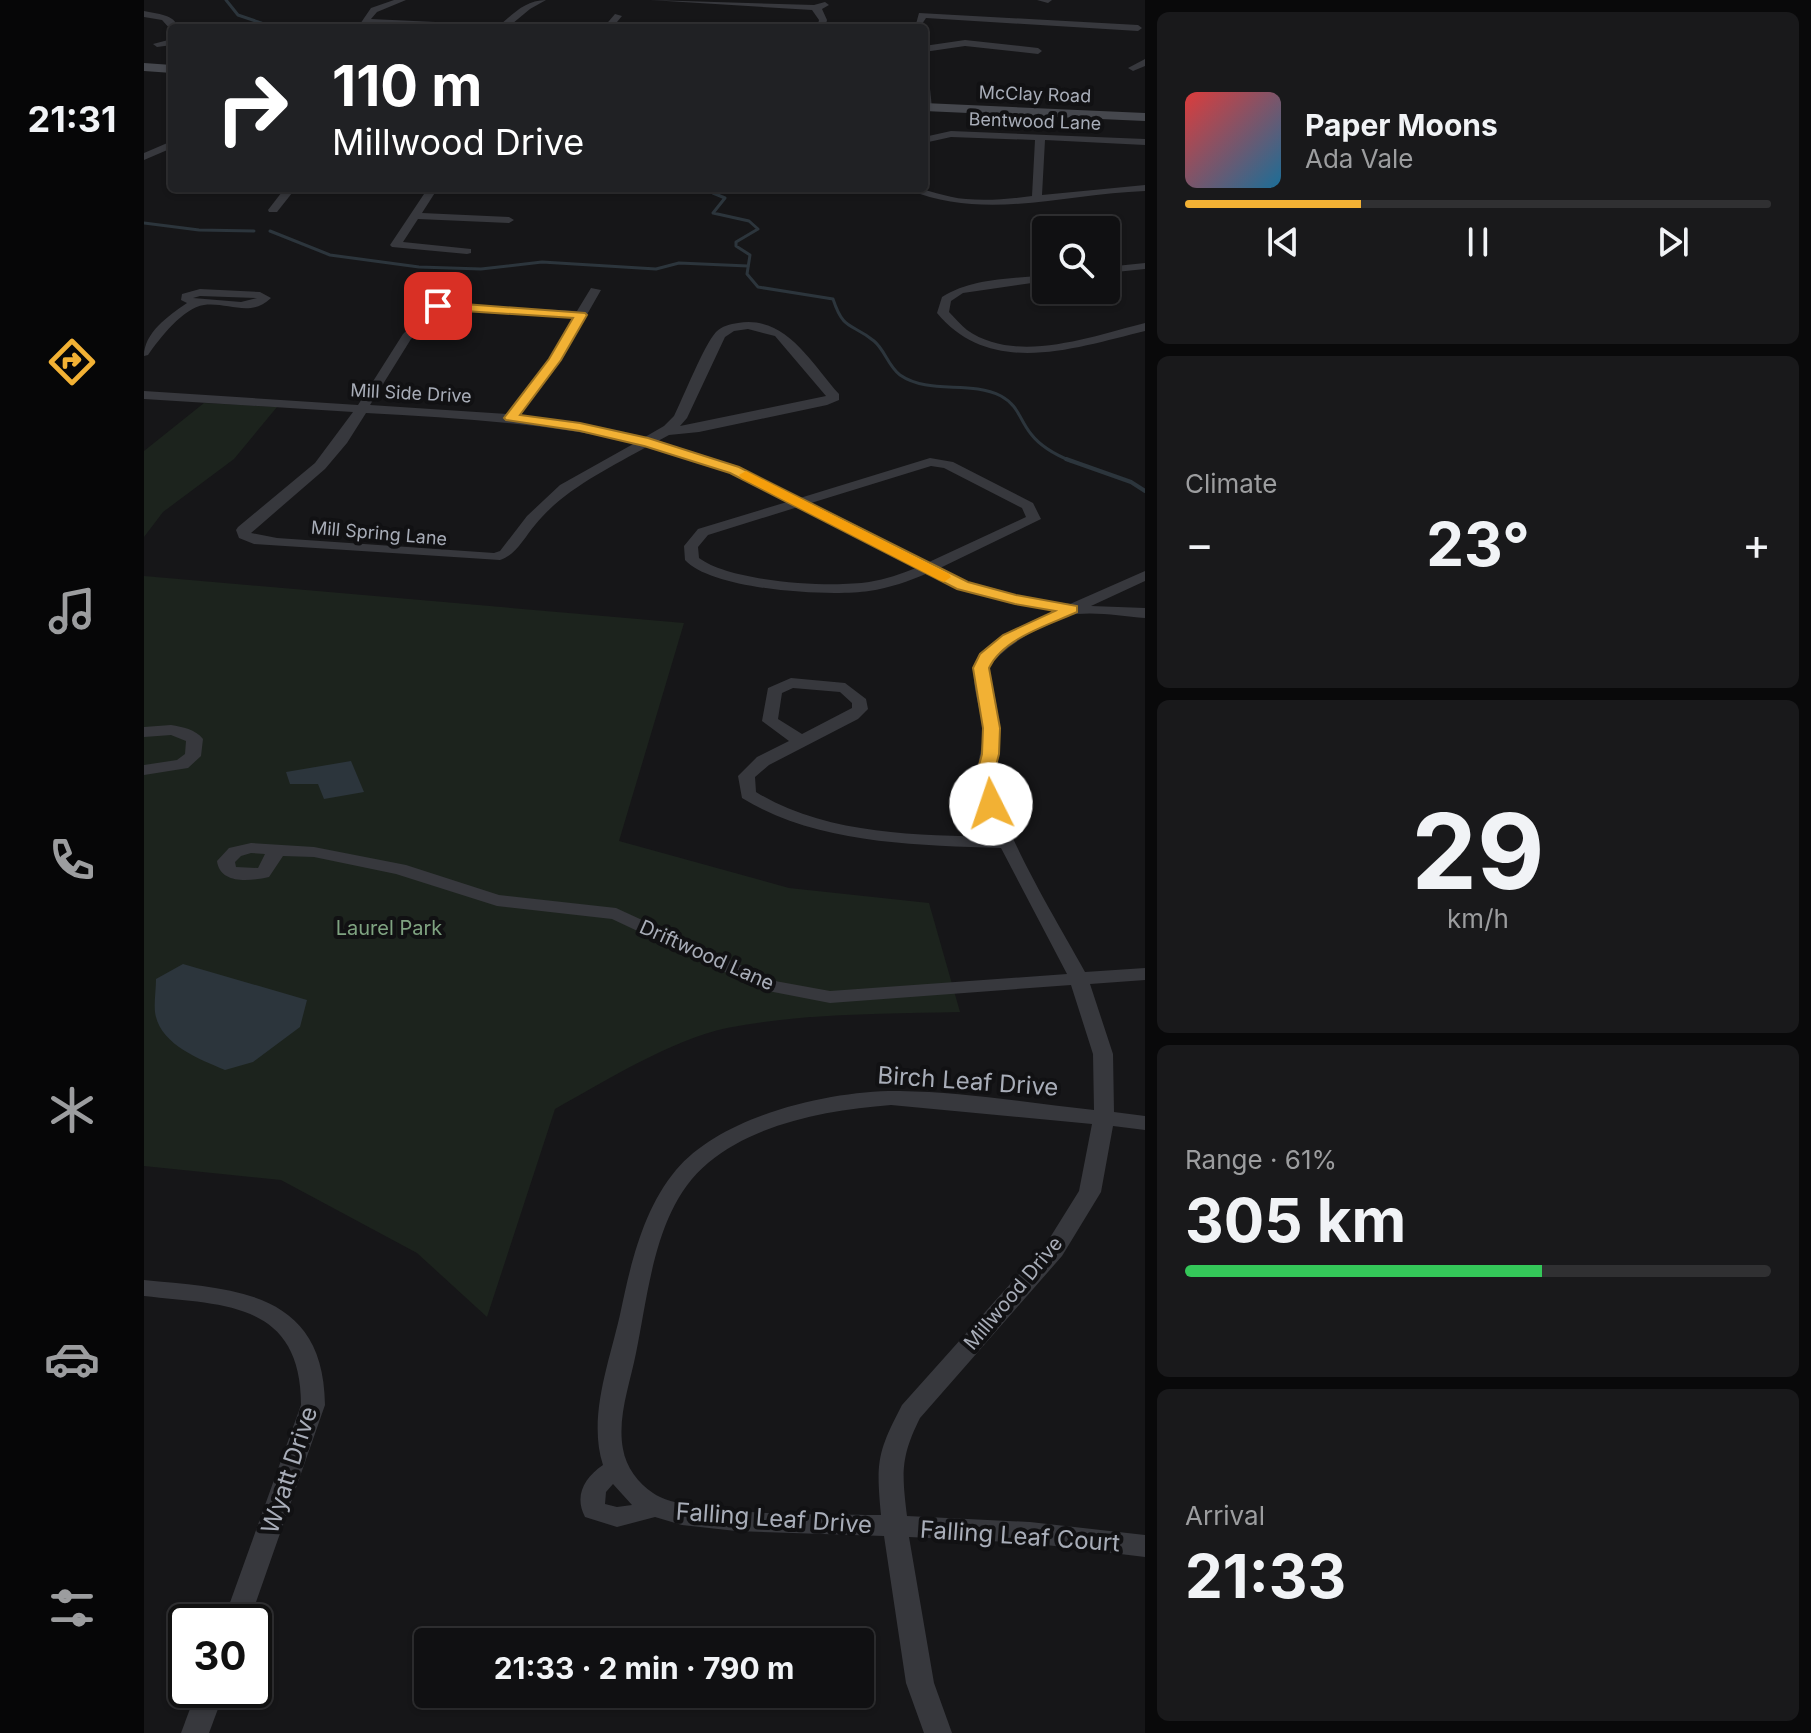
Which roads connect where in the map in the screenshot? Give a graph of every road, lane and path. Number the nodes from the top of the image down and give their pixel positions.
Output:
1 (402, 0) edge
2 (541, 0) edge
3 (654, 0) edge
4 (1041, 0) edge
5 (1048, 0) edge
6 (164, 5) dead end
7 (825, 5) dead end
8 (814, 8) junction
9 (145, 14) edge
10 (618, 16) dead end
11 (921, 20) dead end
12 (172, 24) edge
13 (362, 24) edge
14 (506, 24) edge
15 (611, 24) edge
16 (822, 24) edge
17 (1143, 29) edge
18 (168, 43) edge
19 (157, 44) dead end
20 (928, 46) edge
21 (1038, 51) dead end
22 (1145, 62) edge
23 (144, 67) edge
24 (1133, 68) dead end
25 (168, 69) edge
26 (928, 108) edge
27 (1145, 117) edge
28 (1040, 137) junction
29 (928, 139) edge
30 (1145, 142) edge
31 (168, 146) edge
32 (144, 157) edge
33 (1145, 188) edge
34 (288, 192) edge
35 (431, 192) edge
36 (923, 192) edge
37 (935, 197) junction
38 (1037, 197) junction
39 (922, 204) dead end
40 (273, 210) dead end
41 (416, 216) junction
42 (509, 220) dead end
43 (467, 251) dead end
44 (1145, 266) edge
45 (1120, 269) edge
46 (1032, 280) edge
47 (595, 290) dead end
48 (197, 302) junction
49 (581, 315) junction
50 (1145, 327) edge
51 (144, 352) edge
52 (144, 395) edge
53 (361, 408) junction
54 (511, 418) junction
55 (665, 431) junction
56 (648, 442) junction
57 (800, 501) junction
58 (926, 569) junction
59 (1145, 575) edge
60 (1121, 587) junction
61 (1071, 609) junction
62 (1145, 610) edge
63 (144, 732) edge
64 (801, 741) junction
65 (144, 770) edge
66 (1007, 843) junction
67 (276, 850) dead end
68 (1145, 974) edge
69 (1079, 979) junction
70 (1104, 1117) junction
71 (1145, 1123) edge
72 (144, 1288) edge
73 (615, 1470) junction
74 (655, 1506) junction
75 (895, 1527) junction
76 (1145, 1546) edge
77 (242, 1604) edge
78 (204, 1708) edge
79 (195, 1733) edge
80 (938, 1733) edge

1 - 13 street
2 - 14 street
3 - 8 street
4 - 5 street
6 - 9 street
7 - 8 street
8 - 16 street
9 - 12 street
10 - 15 street
11 - 17 street
18 - 19 street
20 - 21 street
22 - 24 street
23 - 25 main road
26 - 27 main road, McClay Road
28 - 29 street, Bentwood Lane
28 - 30 street, Bentwood Lane
28 - 38 street
31 - 32 street
33 - 38 street
34 - 40 street
35 - 41 street
36 - 37 street
37 - 38 street
37 - 39 street
41 - 42 street
41 - 43 street
44 - 45 street
46 - 50 street
47 - 49 street
48 - 48 street
48 - 51 street
49 - 53 street
49 - 54 street
52 - 53 street, Mill Side Drive
53 - 54 street, Mill Side Drive
53 - 56 street, Mill Spring Lane
54 - 56 street, Mill Side Drive
55 - 55 street
55 - 56 street
56 - 57 street, Mill Side Drive
57 - 58 street, Mill Side Drive
57 - 58 street
57 - 58 street
58 - 61 street, Mill Side Drive
59 - 60 street, Millwood Drive
60 - 61 street, Millwood Drive
60 - 62 street
61 - 62 street, Mill Side Drive
61 - 66 street, Millwood Drive
63 - 65 street
64 - 64 street
64 - 66 street
66 - 69 street, Millwood Drive
67 - 69 street, Driftwood Lane
68 - 69 street, Driftwood Lane
69 - 70 street, Millwood Drive
70 - 71 street, Birch Leaf Drive
70 - 73 street, Birch Leaf Drive
70 - 75 street, Millwood Drive
72 - 77 street, Wyatt Drive
73 - 74 street, Falling Leaf Drive
73 - 74 street, Falling Leaf Drive
74 - 75 street, Falling Leaf Drive
75 - 76 street, Falling Leaf Court
75 - 80 street, Millwood Drive
78 - 79 street

